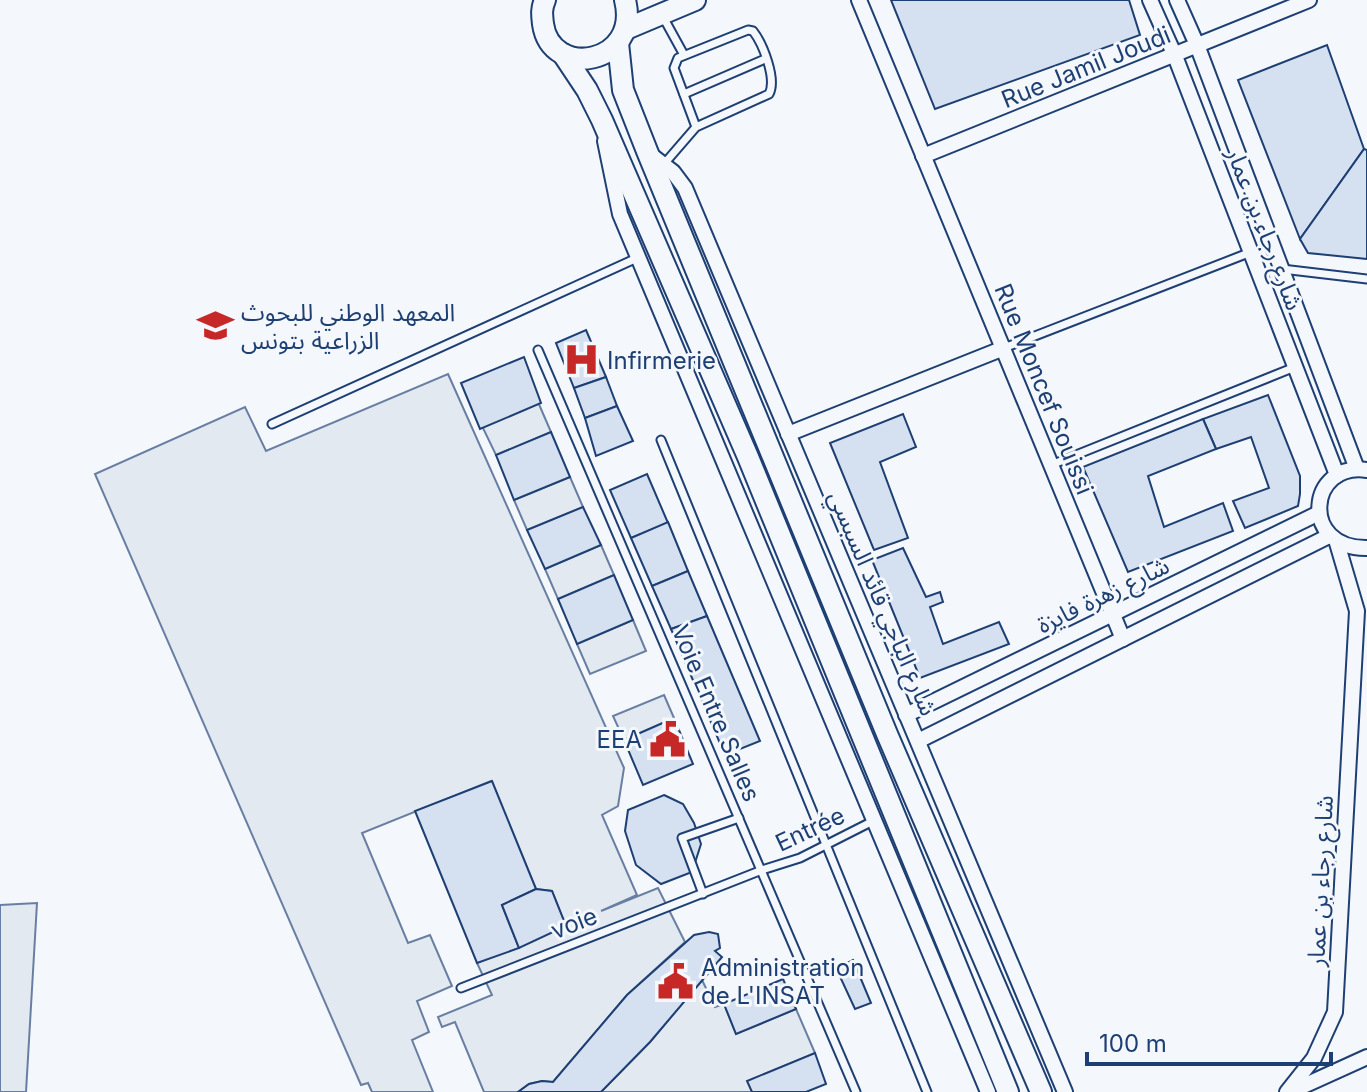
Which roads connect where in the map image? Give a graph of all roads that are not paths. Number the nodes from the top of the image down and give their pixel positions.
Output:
1 (625, 0) edge
2 (695, 0) edge
3 (859, 0) edge
4 (1150, 0) edge
5 (1177, 0) edge
6 (1309, 0) edge
7 (542, 3) edge
8 (661, 14) junction
9 (622, 36) junction
10 (1197, 45) junction
11 (563, 54) junction
12 (684, 55) junction
13 (1175, 56) junction
14 (765, 59) junction
15 (684, 94) junction
16 (602, 120) junction
17 (696, 127) junction
18 (923, 156) junction
19 (656, 158) junction
20 (1251, 252) junction
21 (638, 257) junction
22 (1281, 269) junction
23 (1367, 279) edge
24 (1004, 348) junction
25 (538, 350) dead end
26 (1295, 367) junction
27 (272, 424) dead end
28 (788, 434) junction
29 (661, 440) dead end
30 (1051, 465) junction
31 (1362, 469) edge
32 (1337, 475) junction
33 (1319, 513) junction
34 (1333, 540) junction
35 (1367, 548) edge
36 (1367, 596) edge
37 (1362, 612) edge
38 (1112, 616) junction
39 (1123, 639) junction
40 (906, 715) junction
41 (918, 741) junction
42 (739, 818) junction
43 (874, 820) junction
44 (825, 845) junction
45 (762, 870) junction
46 (703, 894) junction
47 (461, 988) dead end
48 (1367, 1057) edge
49 (1062, 1088) edge
50 (856, 1092) edge
51 (927, 1092) edge
52 (988, 1092) edge
53 (1008, 1092) edge
54 (1041, 1092) edge
55 (1288, 1092) edge

1 - 9 street
2 - 8 street
3 - 18 street, Rue Moncef Souissi
4 - 13 street, شارع رجاء بن عمار
5 - 10 street, شارع رجاء بن عمار
6 - 10 street, Rue Jamil Joudi
7 - 11 street
8 - 9 street
8 - 12 lane
9 - 11 street
9 - 19 street
10 - 13 street, Rue Jamil Joudi
10 - 22 street, شارع رجاء بن عمار
11 - 16 street
12 - 14 lane
12 - 15 lane
13 - 18 street, Rue Jamil Joudi
13 - 20 street, شارع رجاء بن عمار
14 - 15 lane
14 - 17 lane
15 - 17 lane
16 - 21 street
16 - 53 street
17 - 19 lane
18 - 24 street, Rue Moncef Souissi
19 - 28 street, شارع الباجي قائد السبسي
19 - 54 street
20 - 24 lane
20 - 26 street, شارع رجاء بن عمار
21 - 27 lane
21 - 43 street
22 - 23 lane
22 - 31 street, شارع رجاء بن عمار
24 - 28 street
24 - 30 street, Rue Moncef Souissi
25 - 42 lane, Voie Entre Salles
26 - 30 lane
26 - 32 street, شارع رجاء بن عمار
28 - 40 street, شارع الباجي قائد السبسي
29 - 44 lane
30 - 38 street, Rue Moncef Souissi
31 - 32 street
32 - 33 street
33 - 34 street, شارع رجاء بن عمار
33 - 38 street, شارع زهرة فايزة
34 - 35 street
34 - 37 street, شارع رجاء بن عمار
34 - 39 street, شارع زهرة فايزة
36 - 37 street
37 - 55 street, شارع رجاء بن عمار
38 - 39 street, Rue Moncef Souissi
38 - 40 street, شارع زهرة فايزة
39 - 41 street, شارع زهرة فايزة
40 - 41 street, شارع الباجي قائد السبسي
41 - 49 street, شارع الباجي قائد السبسي
42 - 45 lane, Voie Entre Salles
42 - 46 lane
43 - 44 lane, Entrée
43 - 52 street
44 - 45 lane, Entrée
44 - 51 lane
45 - 46 lane
45 - 50 lane, Voie Entre Salles
46 - 47 lane, voie
48 - 55 street

